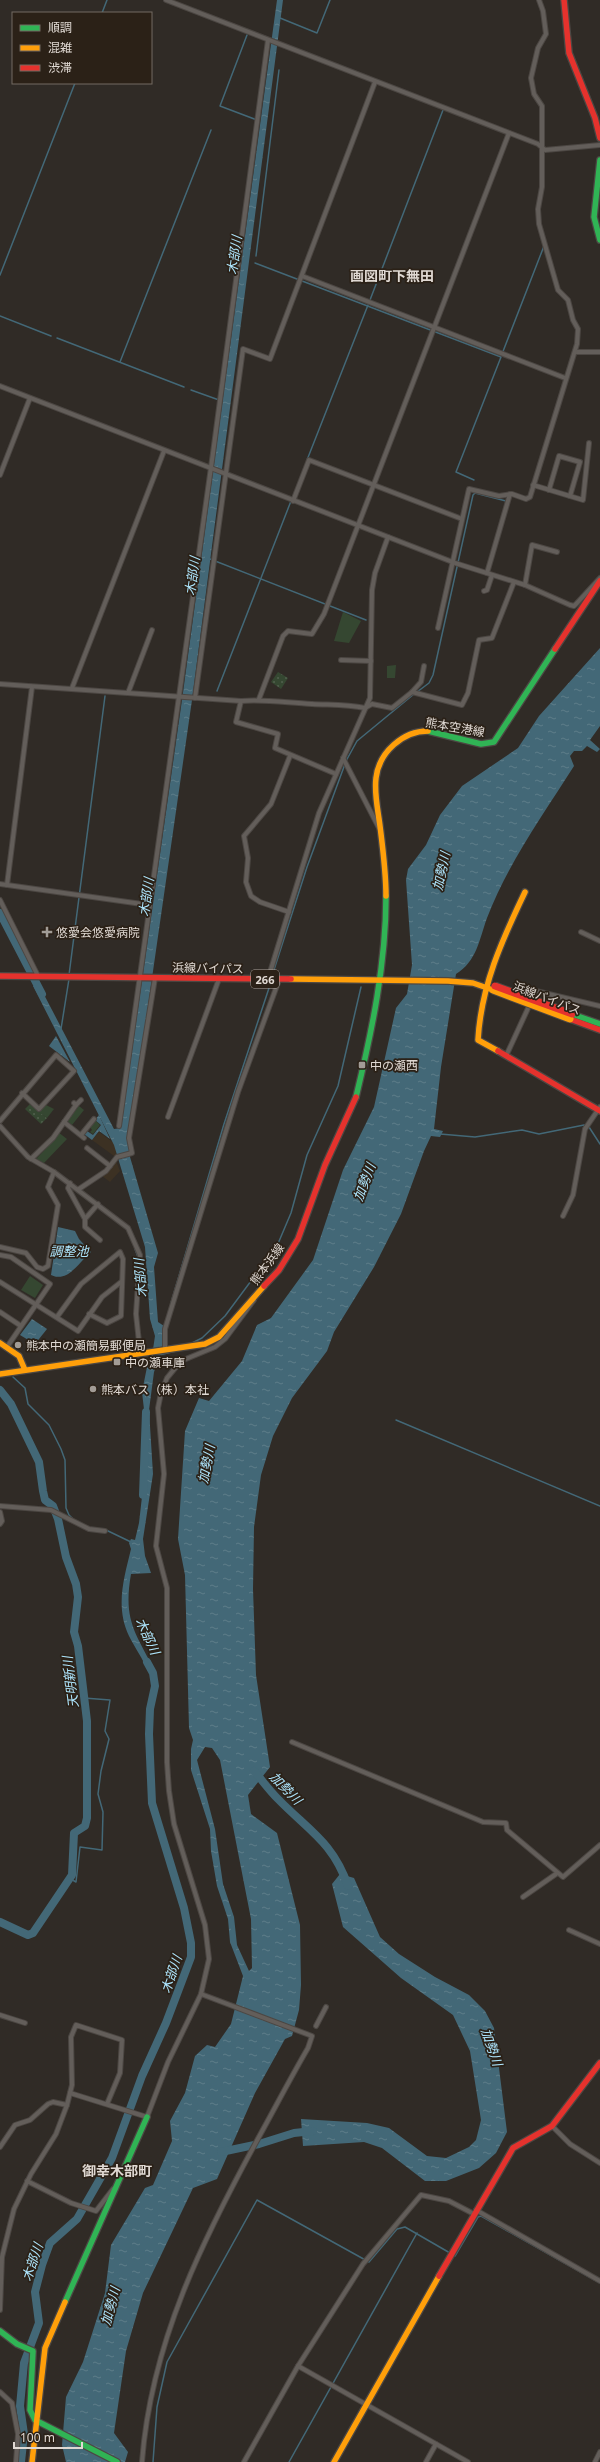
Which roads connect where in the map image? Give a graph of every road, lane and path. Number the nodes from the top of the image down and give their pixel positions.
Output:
1 (166, 0) edge
2 (539, 0) edge
3 (564, 0) edge
4 (269, 41) junction
5 (375, 82) junction
6 (509, 133) junction
7 (600, 138) edge
8 (600, 145) edge
9 (542, 148) junction
10 (600, 160) edge
11 (600, 240) edge
12 (302, 276) junction
13 (435, 328) junction
14 (575, 352) junction
15 (600, 352) edge
16 (565, 378) junction
17 (0, 386) edge
18 (30, 398) junction
19 (589, 443) dead end
20 (164, 451) junction
21 (211, 469) junction
22 (225, 474) junction
23 (0, 475) edge
24 (375, 485) junction
25 (533, 485) junction
26 (549, 490) junction
27 (510, 494) junction
28 (570, 496) junction
29 (293, 501) junction
30 (462, 519) junction
31 (359, 526) junction
32 (388, 538) junction
33 (557, 552) dead end
34 (454, 563) junction
35 (489, 574) junction
36 (600, 580) edge
37 (514, 582) junction
38 (525, 585) junction
39 (484, 591) dead end
40 (438, 628) dead end
41 (152, 630) dead end
42 (342, 660) dead end
43 (371, 661) junction
44 (424, 666) dead end
45 (0, 684) edge
46 (32, 687) junction
47 (72, 688) junction
48 (128, 693) junction
49 (416, 693) junction
50 (179, 697) junction
51 (194, 698) junction
52 (259, 699) junction
53 (241, 701) junction
54 (365, 708) junction
55 (290, 756) junction
56 (342, 758) junction
57 (336, 774) junction
58 (379, 830) junction
59 (0, 884) edge
60 (8, 885) junction
61 (525, 892) dead end
62 (0, 900) edge
63 (150, 905) junction
64 (289, 912) junction
65 (581, 932) dead end
66 (600, 941) edge
67 (0, 976) edge
68 (37, 976) junction
69 (140, 978) junction
70 (154, 978) junction
71 (219, 979) junction
72 (268, 980) junction
73 (279, 980) junction
74 (380, 981) junction
75 (492, 987) junction
76 (600, 1006) edge
77 (571, 1016) junction
78 (600, 1024) edge
79 (600, 1030) edge
80 (506, 1056) junction
81 (22, 1093) junction
82 (81, 1100) dead end
83 (600, 1110) edge
84 (168, 1117) dead end
85 (94, 1119) dead end
86 (0, 1121) edge
87 (64, 1122) junction
88 (0, 1126) edge
89 (119, 1126) dead end
90 (87, 1148) dead end
91 (31, 1159) junction
92 (110, 1166) junction
93 (54, 1172) junction
94 (70, 1184) junction
95 (79, 1189) junction
96 (98, 1204) junction
97 (563, 1216) dead end
98 (85, 1219) junction
99 (100, 1240) dead end
100 (0, 1247) edge
101 (0, 1255) edge
102 (0, 1282) edge
103 (121, 1282) junction
104 (257, 1296) junction
105 (36, 1304) junction
106 (0, 1312) edge
107 (89, 1314) junction
108 (57, 1317) junction
109 (21, 1326) junction
110 (0, 1342) edge
111 (7, 1347) junction
112 (165, 1350) junction
113 (129, 1357) junction
114 (25, 1370) junction
115 (0, 1374) edge
116 (0, 1506) edge
117 (0, 1512) edge
118 (0, 1524) edge
119 (105, 1531) dead end
120 (292, 1742) dead end
121 (600, 1845) edge
122 (556, 1874) junction
123 (524, 1897) dead end
124 (569, 1930) dead end
125 (600, 1944) edge
126 (201, 1994) junction
127 (326, 2007) dead end
128 (0, 2015) edge
129 (25, 2023) dead end
130 (316, 2026) dead end
131 (600, 2063) edge
132 (70, 2093) junction
133 (107, 2104) junction
134 (67, 2105) junction
135 (147, 2117) junction
136 (552, 2126) junction
137 (0, 2147) edge
138 (600, 2164) edge
139 (27, 2181) junction
140 (116, 2185) junction
141 (475, 2212) junction
142 (600, 2281) edge
143 (0, 2310) edge
144 (0, 2331) edge
145 (298, 2366) junction
146 (0, 2392) edge
147 (366, 2404) junction
148 (35, 2420) junction
149 (436, 2444) junction
150 (600, 2452) edge
151 (16, 2462) edge
152 (32, 2462) edge
153 (117, 2462) edge
154 (142, 2462) edge
155 (244, 2462) edge
156 (334, 2462) edge
157 (426, 2462) edge
158 (468, 2462) edge
159 (595, 2462) edge

1 - 4 street
2 - 9 street
3 - 7 main road
4 - 5 street
4 - 21 street
5 - 6 street
5 - 12 street
6 - 9 street
6 - 13 street
8 - 9 street
9 - 14 street
10 - 11 main road
12 - 13 street
12 - 22 street
13 - 16 street
13 - 24 street
14 - 15 street
14 - 16 street
16 - 25 street
17 - 18 street
18 - 20 street
18 - 23 street
19 - 28 street
20 - 21 street
20 - 47 street
21 - 22 street
21 - 50 street
22 - 29 street
22 - 51 street
24 - 29 street
24 - 30 street
24 - 31 street
25 - 26 street
25 - 27 street
26 - 28 street
26 - 28 street
27 - 30 street
27 - 35 street
29 - 31 street
30 - 34 street
31 - 32 street
31 - 52 street
32 - 34 street
32 - 43 street
33 - 38 street
34 - 35 street
34 - 40 street
35 - 37 street
35 - 39 street
36 - 38 street
36 - 58 main road, 熊本空港線
37 - 38 street
37 - 49 street
41 - 48 street
42 - 43 street
43 - 54 street
44 - 49 street
45 - 46 street
46 - 47 street
46 - 60 street
47 - 48 street
48 - 50 street
49 - 54 street
50 - 51 street
50 - 63 street
51 - 53 street
52 - 53 street
52 - 54 street
53 - 55 street
54 - 56 street
55 - 57 street
55 - 64 street
56 - 57 street
56 - 58 street
57 - 64 street
58 - 74 main road, 熊本空港線
59 - 60 street
60 - 63 street
61 - 75 main road
62 - 68 street
63 - 69 street
64 - 72 street
65 - 66 street
67 - 68 main road, 浜線バイパス / 266
68 - 69 main road, 浜線バイパス / 266
69 - 70 main road, 浜線バイパス / 266
69 - 89 street
70 - 71 main road, 浜線バイパス / 266
70 - 92 street
71 - 72 main road, 浜線バイパス / 266
71 - 84 street
72 - 73 main road, 浜線バイパス / 266
73 - 74 main road, 浜線バイパス / 266
73 - 112 street
74 - 75 main road, 浜線バイパス / 266
74 - 104 main road, 熊本浜線
75 - 77 main road, 浜線バイパス / 266, bridge
75 - 80 main road
76 - 80 street
77 - 78 main road, 浜線バイパス / 266
77 - 79 main road, 浜線バイパス / 266
80 - 83 main road
81 - 81 street
81 - 86 street
82 - 87 street
83 - 97 street
85 - 87 street
87 - 91 street
88 - 91 street
90 - 92 street
91 - 93 street
92 - 95 street
93 - 94 street
93 - 100 street
94 - 95 street
94 - 98 street
95 - 96 street
96 - 98 street
96 - 113 street
98 - 99 street
101 - 105 street
102 - 105 street
103 - 107 street
103 - 107 street
103 - 108 street
104 - 112 main road, 熊本浜線
104 - 126 street
105 - 108 street
105 - 109 street
106 - 109 street
107 - 108 street
109 - 111 street
110 - 111 main road
111 - 114 main road
112 - 113 main road, 熊本浜線
113 - 114 main road, 熊本浜線
114 - 115 main road, 熊本浜線
116 - 119 street
117 - 118 street
120 - 122 street
121 - 122 street
122 - 123 street
124 - 125 street
126 - 135 street
126 - 154 street
127 - 130 street
128 - 129 street
131 - 136 main road
132 - 133 street
132 - 133 street
132 - 134 street
133 - 135 street
134 - 137 street
134 - 139 street
135 - 140 main road
136 - 138 street
136 - 141 main road
139 - 140 street
139 - 143 street
140 - 148 main road
141 - 142 street
141 - 145 street
141 - 147 main road
144 - 148 main road
145 - 147 street
145 - 155 street
146 - 151 street
147 - 149 street
147 - 156 main road
148 - 152 main road
148 - 153 main road
149 - 157 street
149 - 158 street
150 - 159 street

